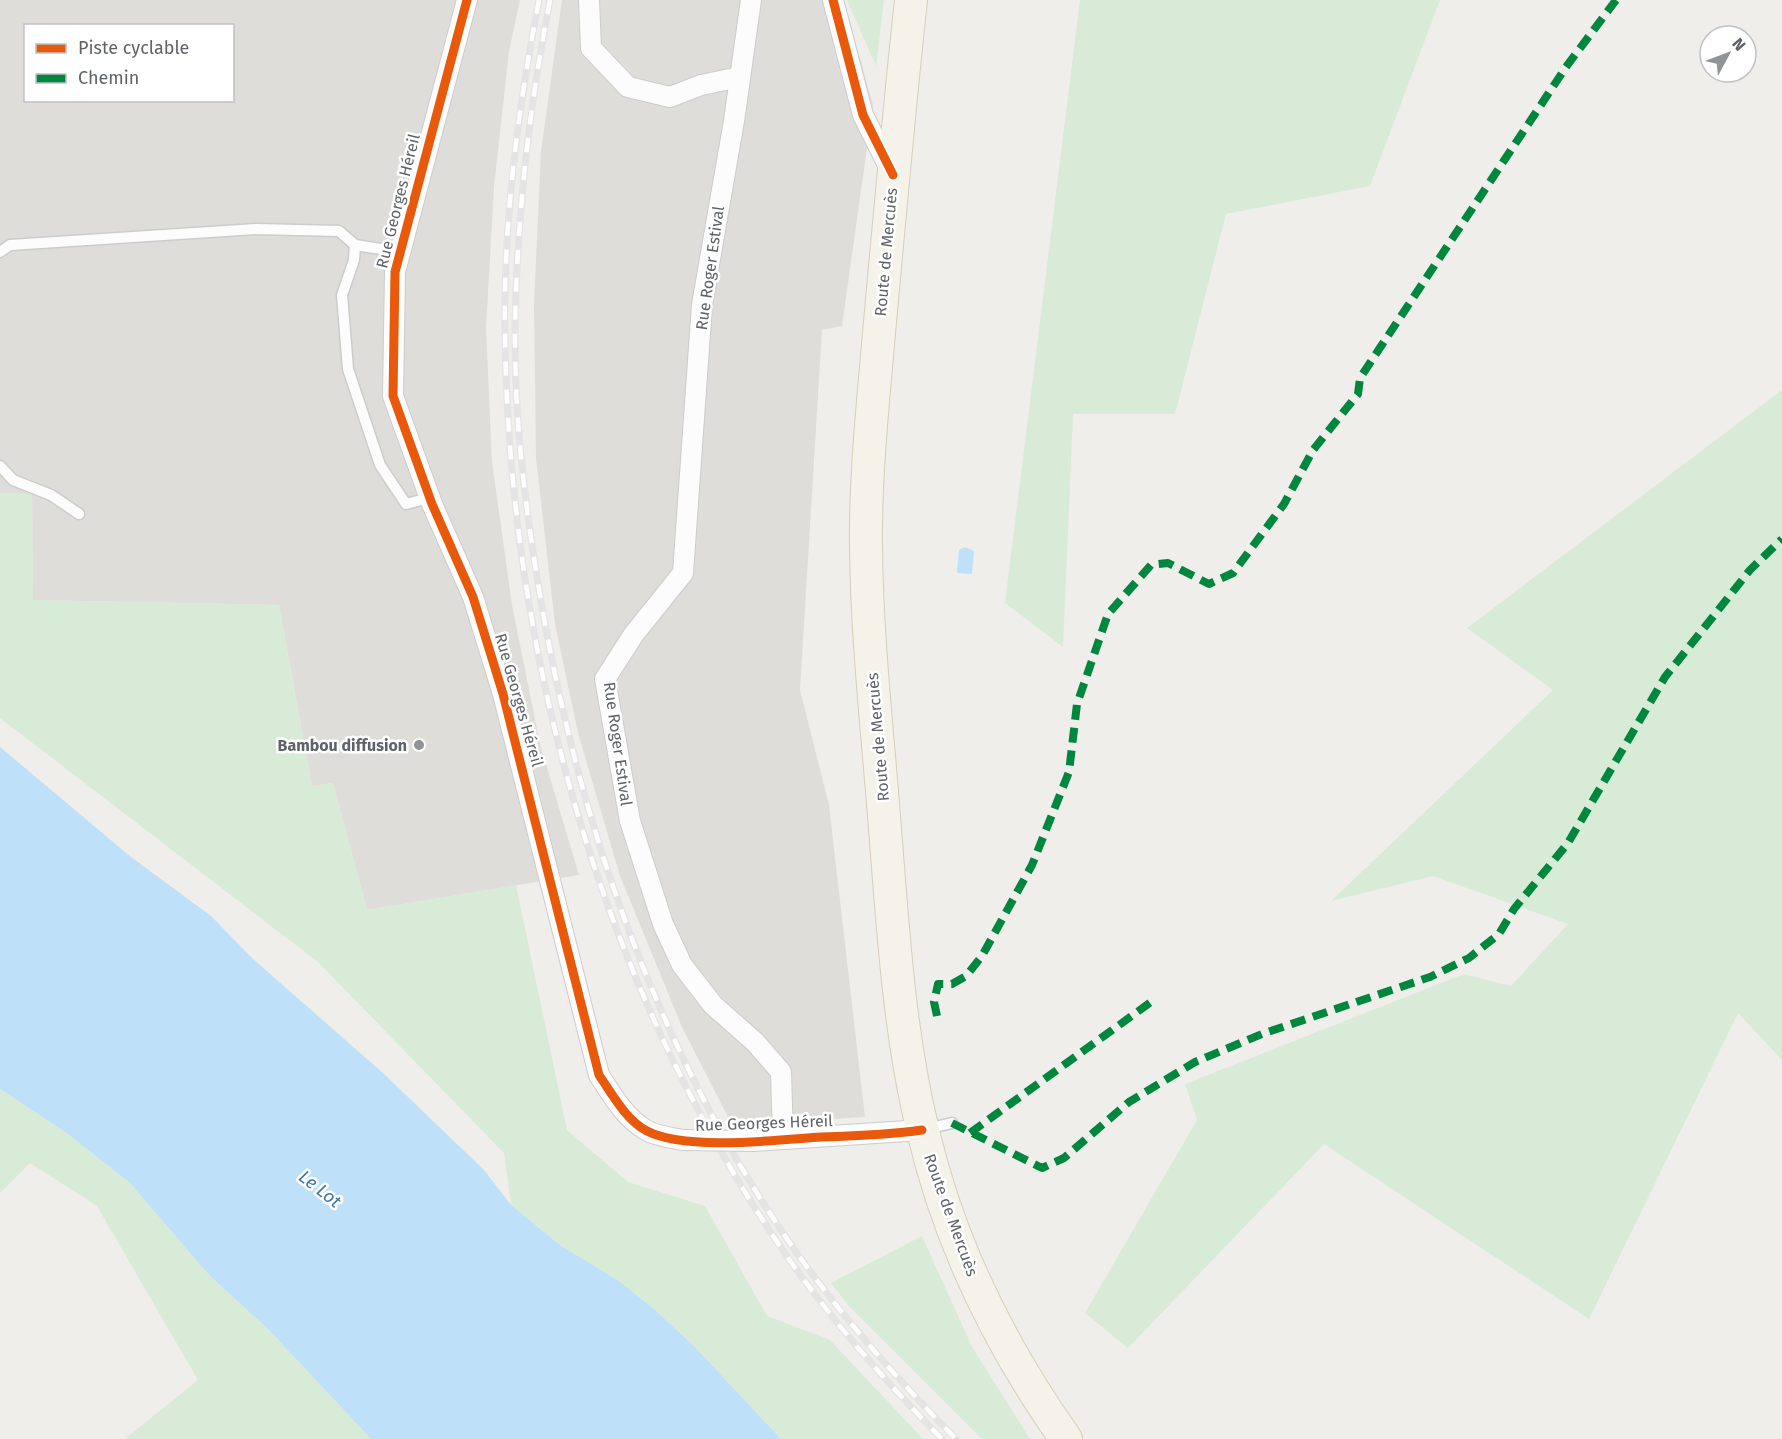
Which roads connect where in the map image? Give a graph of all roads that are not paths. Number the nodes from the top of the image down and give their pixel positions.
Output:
1 (467, 0) edge
2 (589, 0) edge
3 (751, 0) edge
4 (833, 0) edge
5 (911, 0) edge
6 (740, 77) junction
7 (893, 175) junction
8 (355, 245) junction
9 (0, 252) edge
10 (400, 252) junction
11 (0, 466) edge
12 (429, 498) junction
13 (79, 514) dead end
14 (937, 1127) junction
15 (783, 1139) junction
16 (1066, 1439) edge

1 - 10 street, Rue Georges Héreil
2 - 6 street
3 - 6 street, Rue Roger Estival
4 - 7 street
5 - 7 main road, Route de Mercuès
6 - 15 street, Rue Roger Estival
7 - 14 main road, Route de Mercuès
8 - 9 lane
8 - 10 lane
8 - 12 lane
10 - 12 street, Rue Georges Héreil
11 - 13 lane
12 - 15 street, Rue Georges Héreil, bridge
14 - 15 street, Rue Georges Héreil
14 - 16 main road, Route de Mercuès

